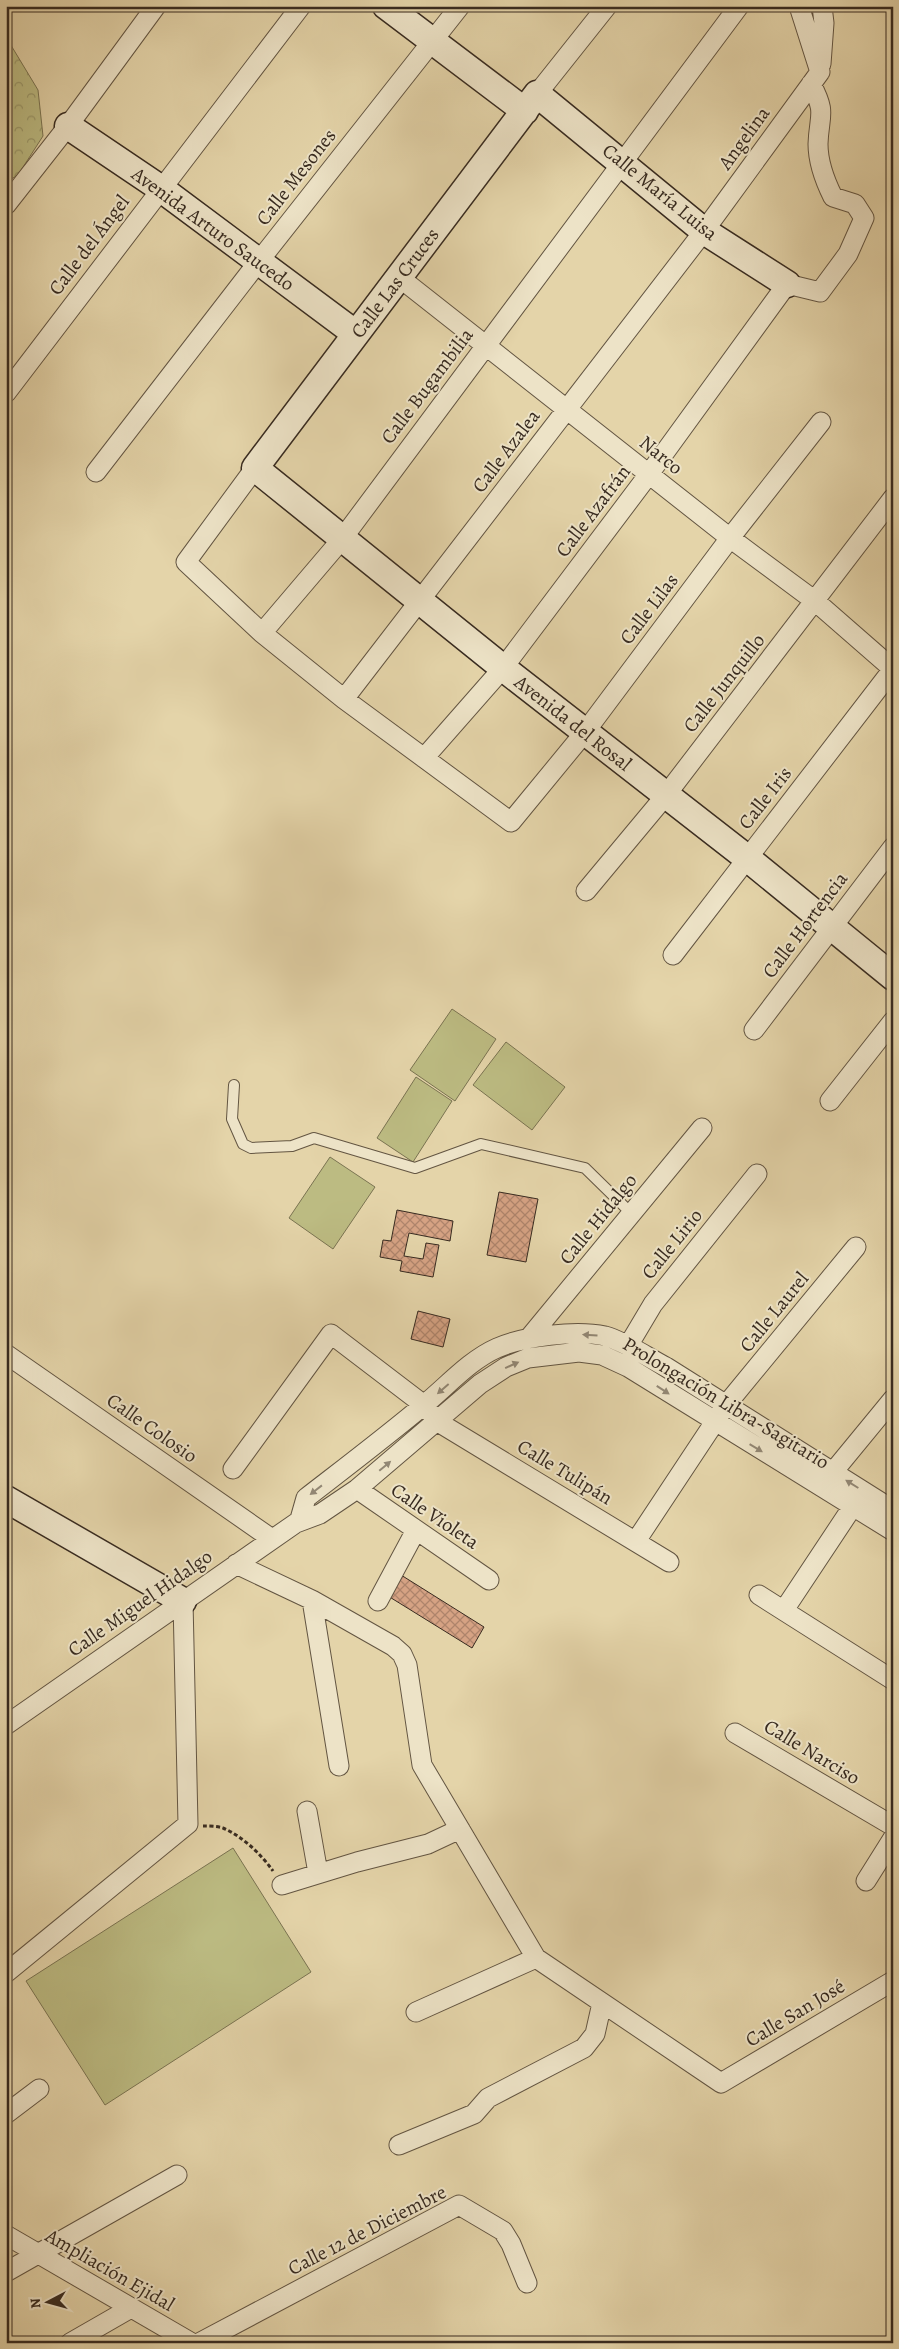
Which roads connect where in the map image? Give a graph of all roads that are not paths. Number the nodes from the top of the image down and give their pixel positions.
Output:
1 (156, 6) edge
2 (301, 6) edge
3 (386, 6) edge
4 (460, 6) edge
5 (607, 6) edge
6 (739, 6) edge
7 (799, 6) edge
8 (822, 6) edge
9 (432, 39) junction
10 (816, 78) junction
11 (531, 102) junction
12 (68, 126) junction
13 (623, 163) junction
14 (160, 188) junction
15 (6, 205) edge
16 (704, 231) junction
17 (259, 261) junction
18 (400, 278) junction
19 (787, 284) junction
20 (356, 334) junction
21 (486, 345) junction
22 (6, 393) edge
23 (567, 408) junction
24 (821, 422) dead end
25 (255, 468) junction
26 (96, 472) dead end
27 (649, 474) junction
28 (893, 498) edge
29 (342, 538) junction
30 (730, 538) junction
31 (420, 601) junction
32 (816, 601) junction
33 (262, 633) junction
34 (503, 668) junction
35 (893, 669) edge
36 (344, 699) junction
37 (585, 732) junction
38 (424, 758) junction
39 (666, 795) junction
40 (893, 847) edge
41 (747, 858) junction
42 (586, 891) dead end
43 (833, 927) junction
44 (673, 955) dead end
45 (893, 977) edge
46 (893, 1021) edge
47 (754, 1030) dead end
48 (234, 1085) dead end
49 (830, 1101) dead end
50 (702, 1128) dead end
51 (757, 1174) dead end
52 (632, 1214) junction
53 (856, 1247) dead end
54 (529, 1338) junction
55 (628, 1346) junction
56 (6, 1354) edge
57 (893, 1399) edge
58 (424, 1405) junction
59 (726, 1406) junction
60 (438, 1422) junction
61 (714, 1422) junction
62 (233, 1468) dead end
63 (833, 1472) junction
64 (356, 1489) junction
65 (6, 1499) edge
66 (853, 1506) junction
67 (893, 1510) edge
68 (300, 1519) junction
69 (416, 1530) junction
70 (893, 1531) edge
71 (272, 1539) junction
72 (636, 1541) junction
73 (669, 1562) dead end
74 (236, 1564) junction
75 (489, 1580) dead end
76 (759, 1595) dead end
77 (312, 1600) junction
78 (183, 1601) junction
79 (378, 1602) dead end
80 (784, 1610) junction
81 (893, 1680) edge
82 (6, 1725) edge
83 (735, 1733) dead end
84 (338, 1766) dead end
85 (307, 1811) dead end
86 (893, 1826) edge
87 (460, 1829) junction
88 (891, 1845) edge
89 (318, 1874) junction
90 (866, 1881) dead end
91 (282, 1885) road end
92 (536, 1958) junction
93 (6, 1973) edge
94 (893, 1981) edge
95 (602, 2003) junction
96 (416, 2012) dead end
97 (39, 2089) dead end
98 (6, 2114) edge
99 (399, 2145) dead end
100 (177, 2175) dead end
101 (6, 2235) edge
102 (39, 2254) junction
103 (6, 2272) edge
104 (527, 2283) dead end
105 (131, 2308) junction
106 (70, 2343) edge
107 (192, 2343) edge
108 (199, 2343) edge

1 - 12 street
2 - 14 street, Calle del Ángel
3 - 9 street, Calle María Luisa
4 - 9 street, Calle Mesones
5 - 11 street, Calle Las Cruces
6 - 13 street, Calle Bugambilia
7 - 10 street
8 - 10 street
9 - 11 street, Calle María Luisa
9 - 17 street, Calle Mesones
10 - 16 street, Angelina
10 - 19 street
11 - 13 street, Calle María Luisa
11 - 18 street, Calle Las Cruces
12 - 14 street, Avenida Arturo Saucedo
12 - 15 street
13 - 16 street, Calle María Luisa
13 - 21 street, Calle Bugambilia
14 - 17 street, Avenida Arturo Saucedo
14 - 22 street, Calle del Ángel
16 - 19 street, Calle María Luisa
16 - 23 street, Calle Azalea
17 - 20 street, Avenida Arturo Saucedo
17 - 26 street, Calle Mesones
18 - 20 street, Calle Las Cruces
18 - 21 street, Narco
19 - 27 street, Calle Azafrán
20 - 25 street, Calle Las Cruces
21 - 23 street, Narco
21 - 29 street, Calle Bugambilia
23 - 27 street, Narco
23 - 31 street, Calle Azalea
24 - 30 street, Calle Lilas
25 - 29 street, Avenida del Rosal
25 - 33 street, Calle Las Cruces
27 - 30 street, Narco
27 - 34 street, Calle Azafrán
28 - 32 street, Calle Junquillo
29 - 31 street, Avenida del Rosal
29 - 33 street, Calle Bugambilia
30 - 32 street, Narco
30 - 37 street, Calle Lilas
31 - 34 street, Avenida del Rosal
31 - 36 street, Calle Azalea
32 - 35 street, Narco
32 - 39 street, Calle Junquillo
33 - 36 street
34 - 37 street, Avenida del Rosal
34 - 38 street, Calle Azafrán
35 - 41 street, Calle Iris
36 - 38 street
37 - 38 street, Calle Lilas
37 - 39 street, Avenida del Rosal
39 - 41 street, Avenida del Rosal
39 - 42 street, Calle Junquillo
40 - 43 street, Calle Hortencia
41 - 43 street, Avenida del Rosal
41 - 44 street, Calle Iris
43 - 45 street, Avenida del Rosal
43 - 47 street, Calle Hortencia
46 - 49 street
48 - 52 lane
50 - 52 street, Calle Hidalgo
51 - 55 street, Calle Lirio
52 - 54 street, Calle Hidalgo
53 - 59 street, Calle Laurel
55 -> 54 street, Prolongación Libra-Sagitario
54 -> 58 street, Prolongación Libra-Sagitario
55 - 59 street, Prolongación Libra-Sagitario
56 - 71 street, Calle Colosio
57 - 63 street
58 - 60 street, Calle Tulipán
58 - 62 street, Calle Tulipán
58 -> 68 street, Prolongación Libra-Sagitario
59 - 61 street, Calle Laurel
59 - 63 street, Prolongación Libra-Sagitario
60 -> 61 street, Prolongación Libra-Sagitario
64 -> 60 street, Prolongación Libra-Sagitario
60 - 72 street, Calle Tulipán
61 -> 66 street, Prolongación Libra-Sagitario
61 - 72 street, Calle Laurel
67 -> 63 street, Prolongación Libra-Sagitario
64 - 68 street, Prolongación Libra-Sagitario
64 - 69 street, Calle Violeta
65 - 78 street
66 - 70 street, Prolongación Libra-Sagitario
66 - 80 street
68 - 71 street, Calle Miguel Hidalgo
69 - 75 street, Calle Violeta
69 - 79 street
71 - 74 street, Calle Miguel Hidalgo
72 - 73 street, Calle Tulipán
74 - 77 street
74 - 78 street, Calle Miguel Hidalgo
76 - 80 street
77 - 84 street
77 - 87 street
78 - 82 street, Calle Miguel Hidalgo
78 - 93 street
80 - 81 street
83 - 86 street, Calle Narciso
85 - 89 street
87 - 89 street
87 - 92 street
88 - 90 street
89 - 91 street
92 - 95 street
92 - 96 street
94 - 95 street, Calle San José
95 - 99 street
97 - 98 street
100 - 102 street
101 - 102 street, Ampliación Ejidal
102 - 103 street
102 - 105 street, Ampliación Ejidal
104 - 108 street, Calle 12 de Diciembre
105 - 106 street
105 - 107 street, Ampliación Ejidal

